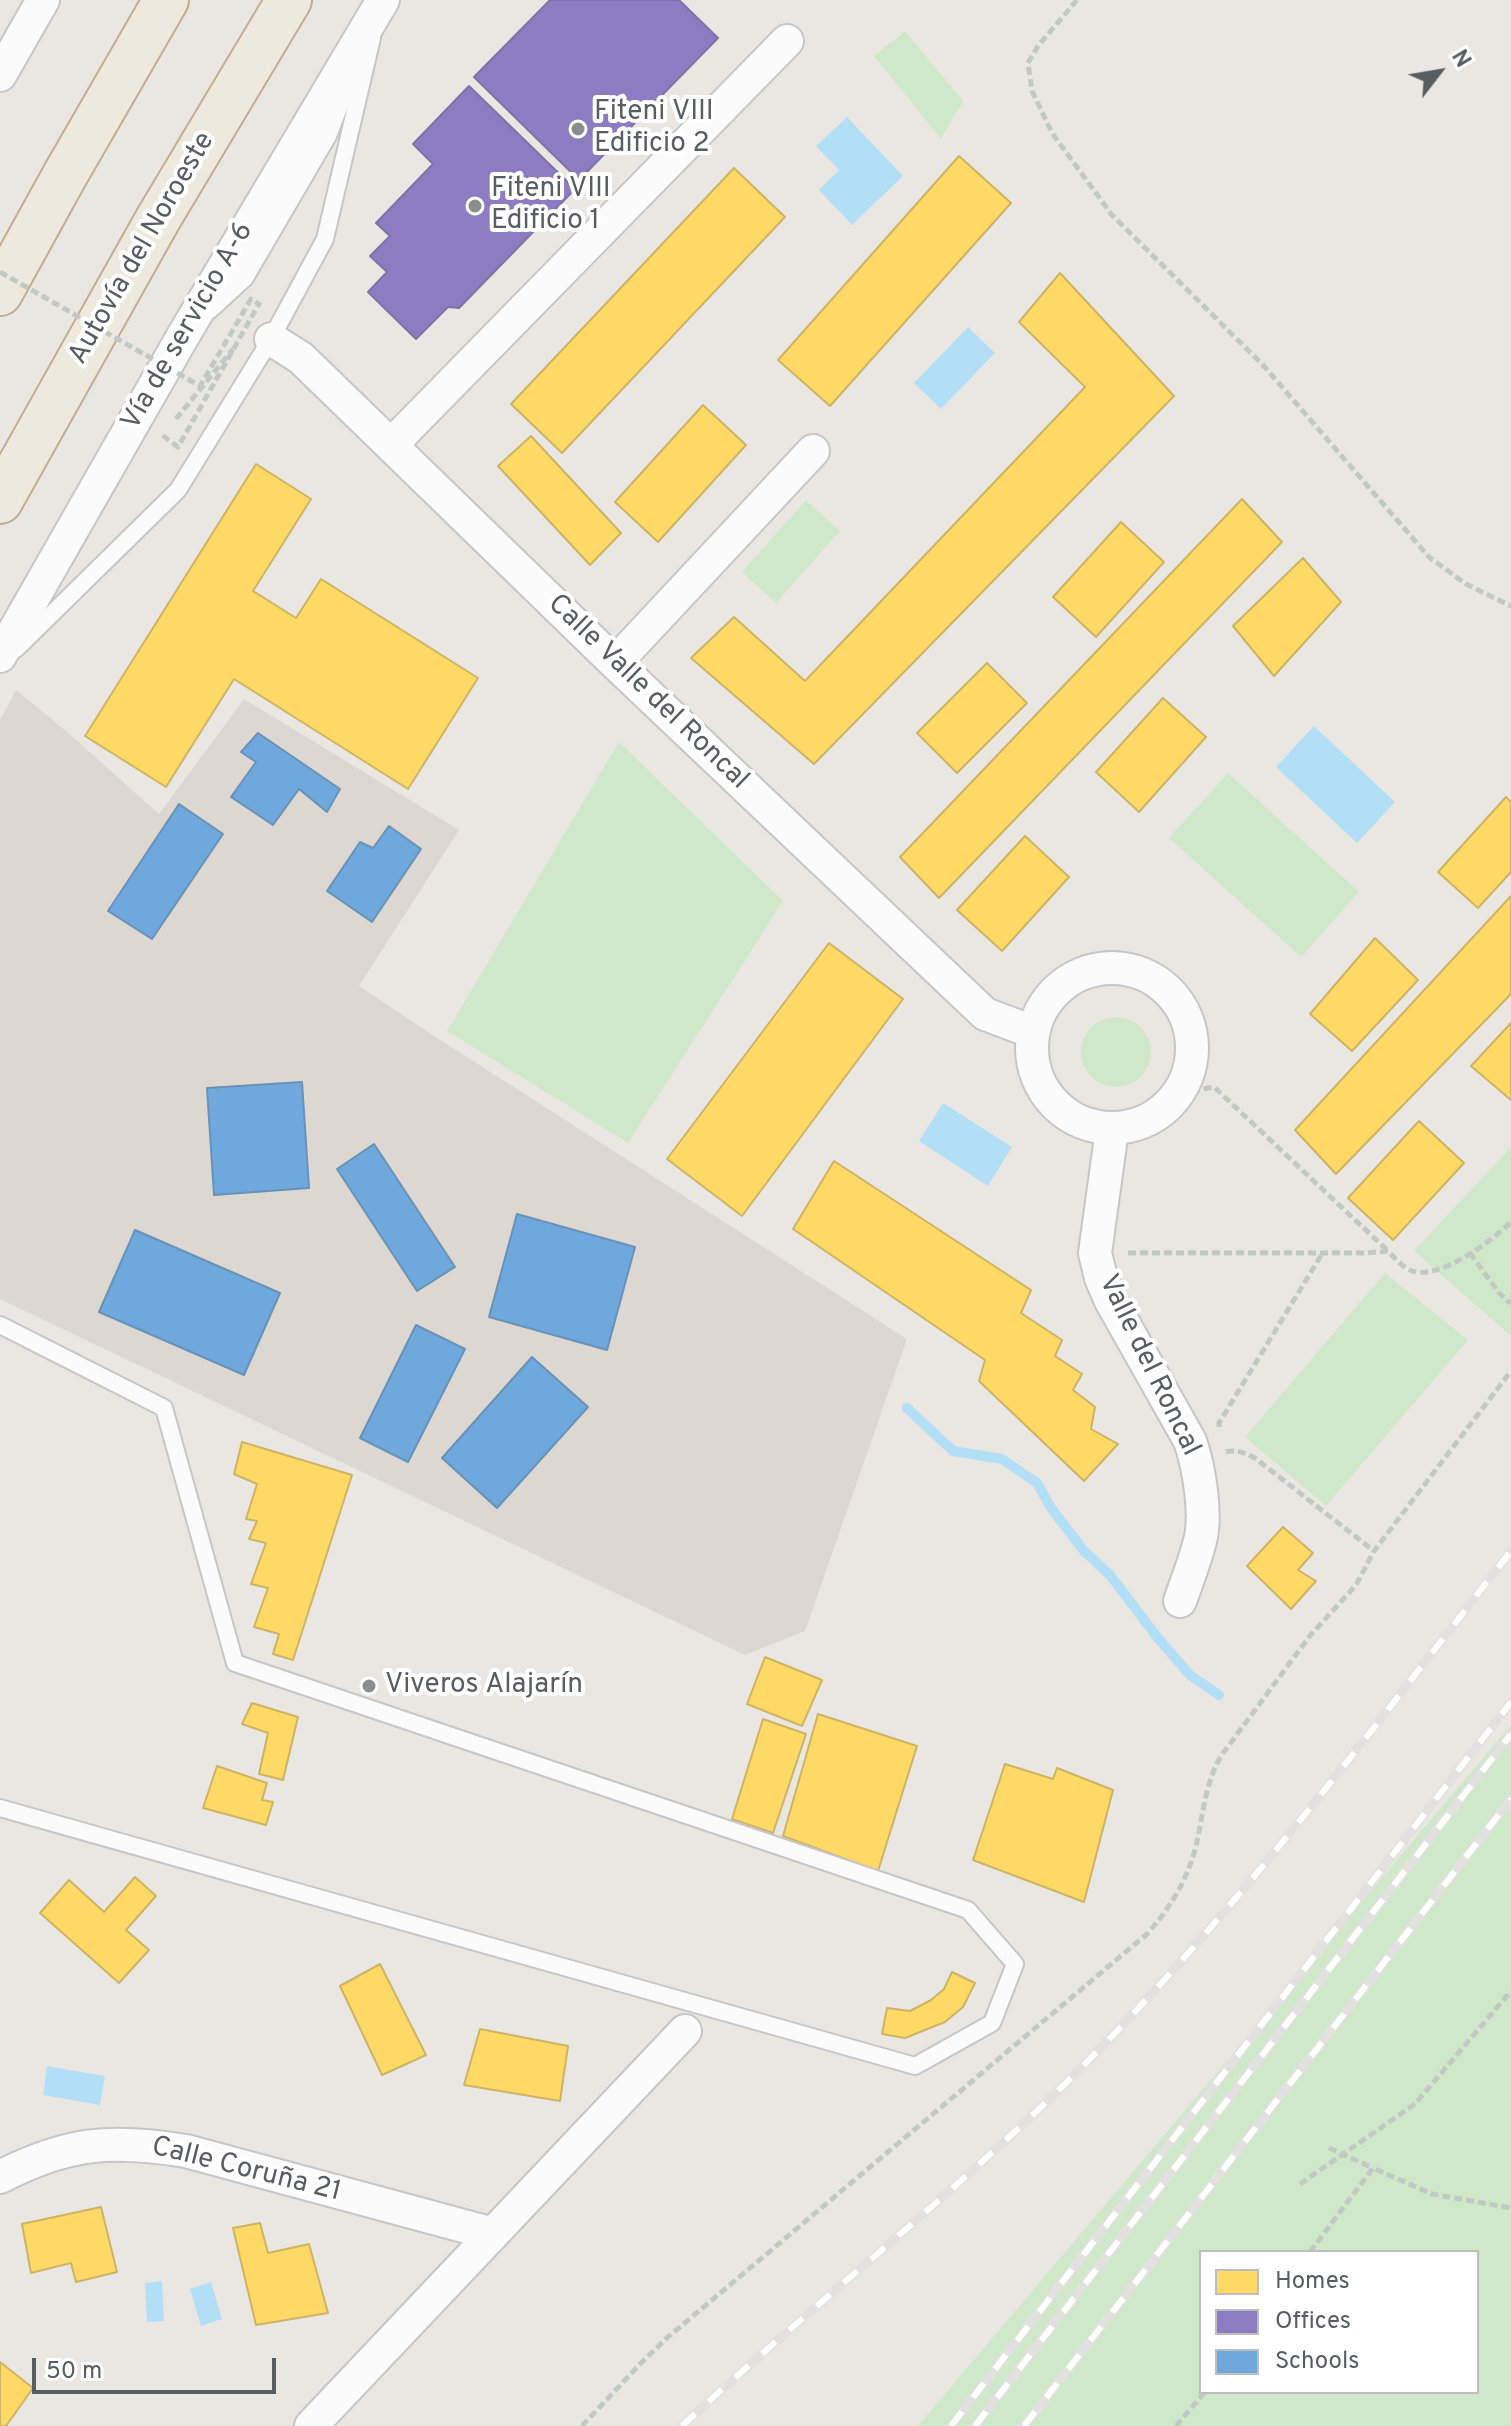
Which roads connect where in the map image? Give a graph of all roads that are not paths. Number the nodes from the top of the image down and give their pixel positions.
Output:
1 (43, 0) edge
2 (166, 0) edge
3 (289, 0) edge
4 (381, 2) edge
5 (787, 41) dead end
6 (0, 75) edge
7 (0, 293) edge
8 (271, 339) junction
9 (391, 445) junction
10 (813, 451) dead end
11 (0, 501) edge
12 (0, 656) edge
13 (615, 663) junction
14 (0, 665) edge
15 (1033, 1032) junction
16 (1112, 1130) junction
17 (0, 1325) edge
18 (1180, 1601) dead end
19 (0, 1808) edge
20 (685, 2031) dead end
21 (0, 2177) edge
22 (493, 2234) junction
23 (311, 2426) edge

1 - 6 street
2 - 7 highway
3 - 11 highway, Autovía del Noroeste
4 - 8 lane
4 - 12 street, Vía de servicio A-6
5 - 9 street
8 - 9 street, Calle Valle del Roncal
8 - 14 lane
9 - 13 street, Calle Valle del Roncal
10 - 13 street
13 - 15 street, Calle Valle del Roncal
15 - 16 street
15 - 16 street
16 - 18 street, Valle del Roncal
17 - 19 lane
20 - 22 street
21 - 22 street, Calle Coruña 21
22 - 23 street

